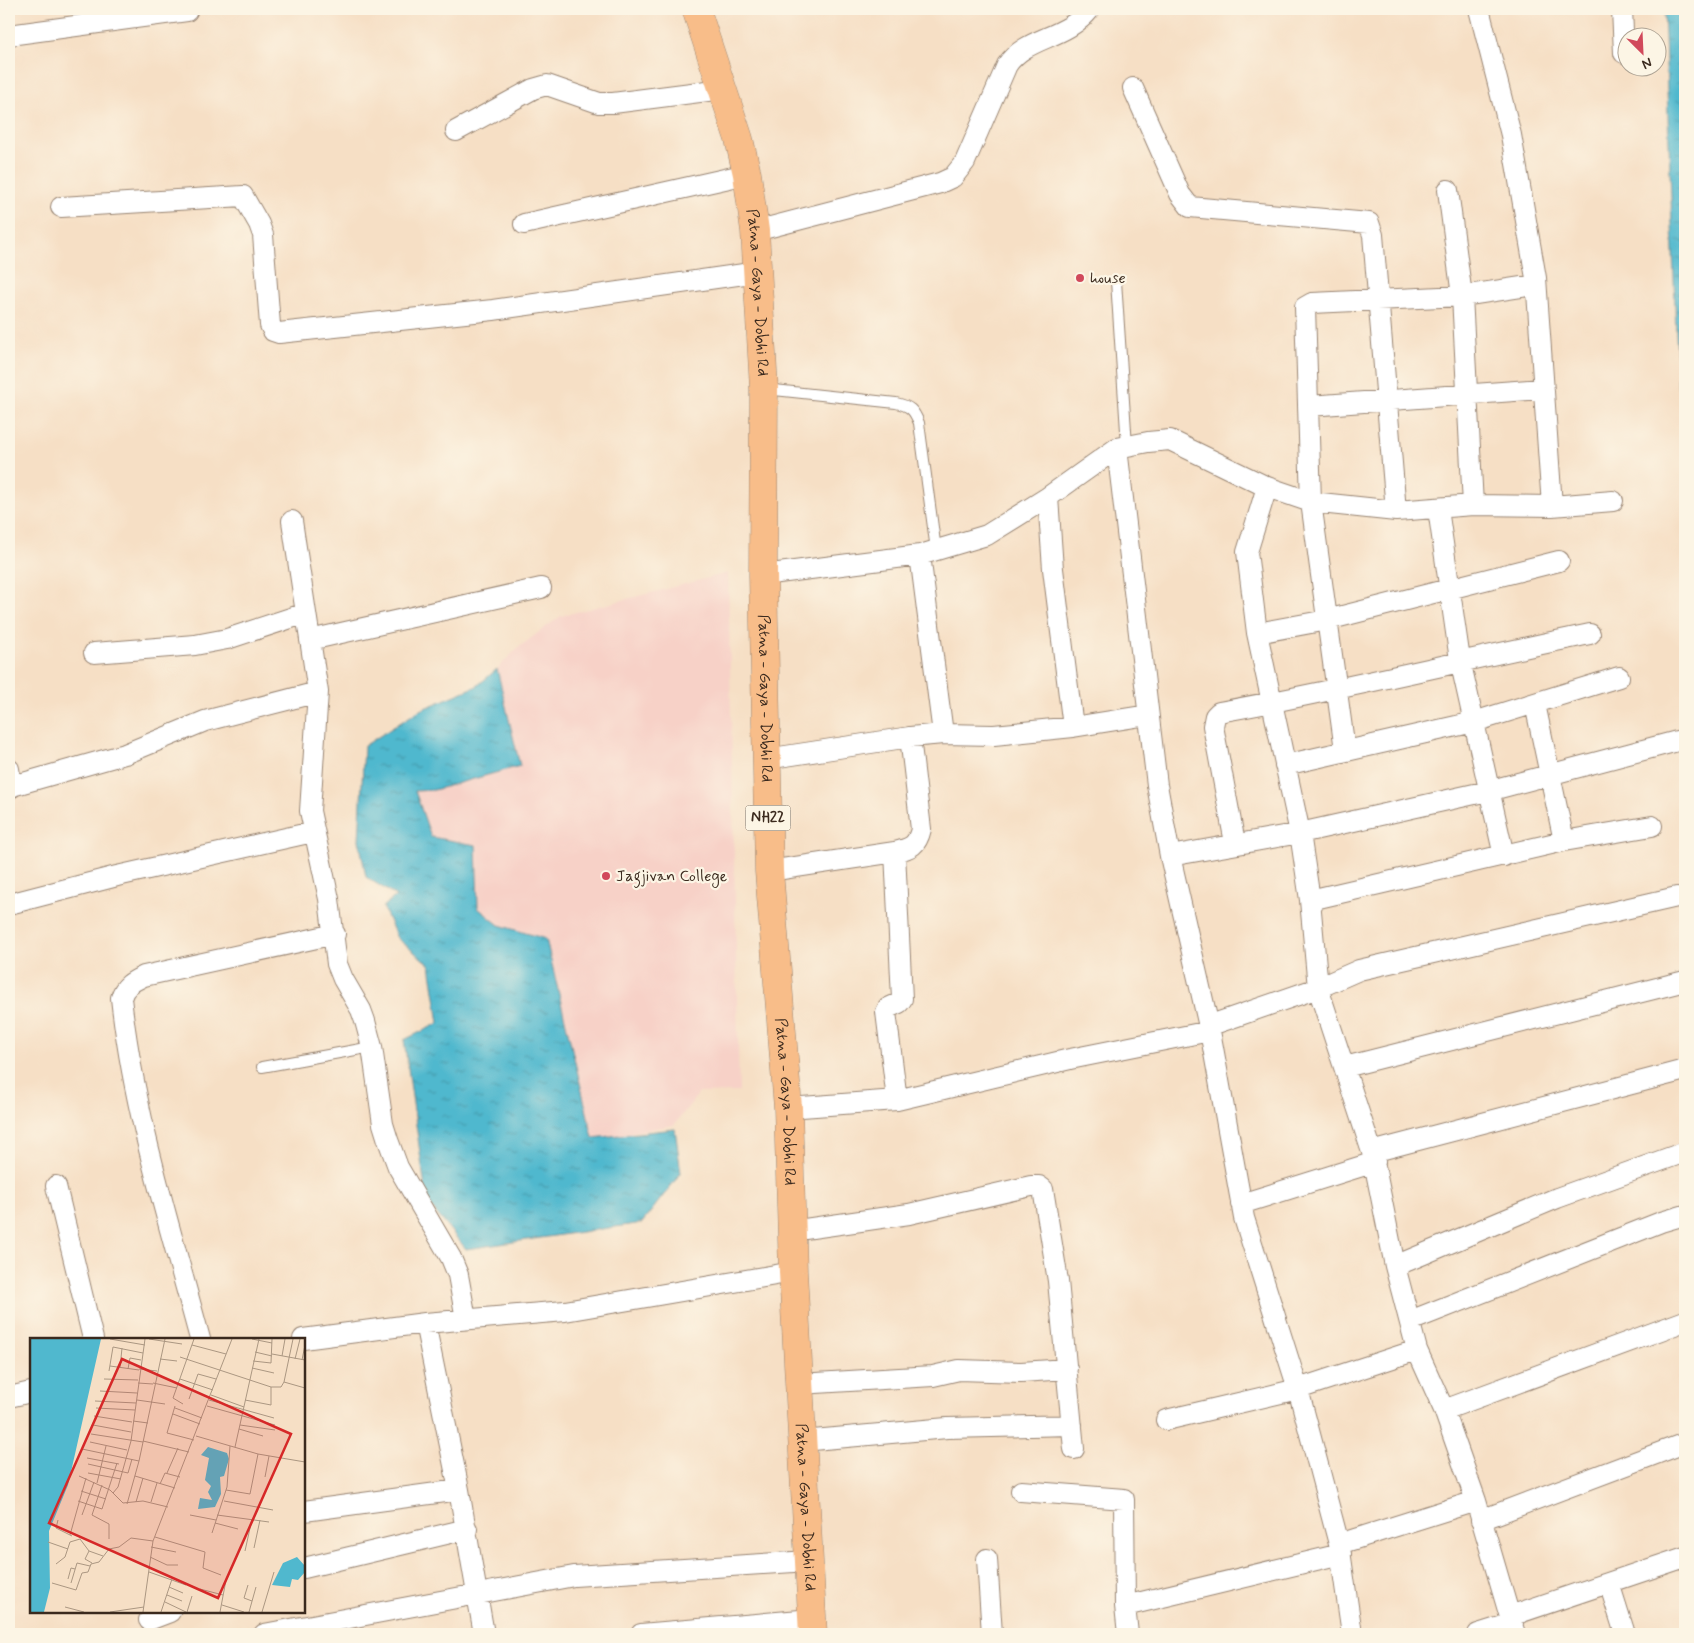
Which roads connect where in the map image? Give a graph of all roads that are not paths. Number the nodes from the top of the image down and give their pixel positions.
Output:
1 (696, 9) edge
2 (1090, 9) edge
3 (1479, 9) edge
4 (1622, 9) edge
5 (187, 11) dead end
6 (1623, 28) edge
7 (9, 34) edge
8 (1133, 88) dead end
9 (723, 89) junction
10 (456, 131) dead end
11 (748, 174) junction
12 (1448, 190) dead end
13 (61, 207) dead end
14 (524, 224) dead end
15 (755, 231) junction
16 (758, 272) junction
17 (1116, 281) dead end
18 (1535, 285) junction
19 (1462, 296) junction
20 (1378, 300) junction
21 (764, 389) junction
22 (1543, 389) junction
23 (1467, 394) junction
24 (1387, 400) junction
25 (1310, 406) junction
26 (1122, 447) junction
27 (1267, 487) junction
28 (1048, 497) junction
29 (1613, 501) dead end
30 (1310, 502) junction
31 (1473, 505) junction
32 (1552, 506) junction
33 (1438, 509) junction
34 (1396, 511) junction
35 (292, 521) dead end
36 (928, 553) junction
37 (1559, 562) dead end
38 (763, 576) junction
39 (541, 588) dead end
40 (1449, 589) junction
41 (306, 613) junction
42 (1327, 620) junction
43 (1257, 633) junction
44 (1590, 634) dead end
45 (310, 640) junction
46 (94, 653) dead end
47 (1460, 660) junction
48 (1619, 677) dead end
49 (1337, 689) junction
50 (318, 692) junction
51 (1272, 702) junction
52 (1534, 704) junction
53 (1148, 716) junction
54 (1474, 722) junction
55 (1073, 727) junction
56 (943, 734) junction
57 (910, 738) junction
58 (1685, 738) edge
59 (1345, 750) junction
60 (766, 759) junction
61 (1285, 764) junction
62 (1551, 775) junction
63 (10, 781) edge
64 (1488, 791) junction
65 (1652, 826) dead end
66 (313, 832) junction
67 (1300, 833) junction
68 (1564, 841) junction
69 (1235, 843) junction
70 (895, 852) junction
71 (1170, 856) junction
72 (1504, 856) junction
73 (769, 871) junction
74 (1677, 897) dead end
75 (1310, 900) junction
76 (9, 904) edge
77 (334, 934) junction
78 (1685, 981) edge
79 (1318, 988) junction
80 (1209, 1029) junction
81 (372, 1047) junction
82 (262, 1067) dead end
83 (1345, 1067) junction
84 (1685, 1070) edge
85 (897, 1100) junction
86 (788, 1108) junction
87 (1685, 1152) edge
88 (1374, 1157) junction
89 (56, 1186) dead end
90 (1242, 1204) junction
91 (1685, 1214) edge
92 (791, 1231) junction
93 (1395, 1266) junction
94 (793, 1272) junction
95 (466, 1319) junction
96 (1410, 1321) junction
97 (1685, 1321) edge
98 (425, 1323) junction
99 (93, 1338) edge
100 (200, 1338) edge
101 (305, 1339) edge
102 (1418, 1350) junction
103 (1067, 1369) junction
104 (799, 1384) junction
105 (1298, 1389) junction
106 (30, 1392) edge
107 (9, 1397) edge
108 (1444, 1410) junction
109 (1166, 1420) dead end
110 (1072, 1425) junction
111 (802, 1442) junction
112 (1685, 1443) edge
113 (1074, 1449) dead end
114 (459, 1490) junction
115 (1021, 1491) dead end
116 (1479, 1510) junction
117 (305, 1511) edge
118 (467, 1529) junction
119 (1340, 1549) junction
120 (987, 1559) dead end
121 (809, 1561) junction
122 (1683, 1564) edge
123 (305, 1568) edge
124 (1609, 1582) junction
125 (476, 1594) junction
126 (1125, 1606) junction
127 (167, 1613) edge
128 (149, 1620) dead end
129 (1513, 1624) edge
130 (813, 1627) edge
131 (264, 1634) edge
132 (484, 1634) edge
133 (641, 1634) edge
134 (992, 1634) edge
135 (1128, 1634) edge
136 (1352, 1634) edge
137 (1478, 1634) edge
138 (1625, 1634) edge

1 - 9 main road, Patna - Gaya - Dobhi Rd / NH22
2 - 15 street
3 - 18 street
4 - 6 street
5 - 7 street
8 - 20 street
9 - 10 street
9 - 11 main road, Patna - Gaya - Dobhi Rd / NH22
11 - 14 street
11 - 15 main road, Patna - Gaya - Dobhi Rd / NH22
12 - 19 street
13 - 16 street
15 - 16 main road, Patna - Gaya - Dobhi Rd / NH22
16 - 21 main road, Patna - Gaya - Dobhi Rd / NH22
17 - 26 lane
18 - 19 street
18 - 22 street
19 - 20 street
19 - 23 street
20 - 24 street
20 - 25 street
21 - 36 lane
21 - 38 main road, Patna - Gaya - Dobhi Rd / NH22
22 - 23 street
22 - 32 street
23 - 24 street
23 - 31 street
24 - 25 street
24 - 34 street
25 - 30 street
26 - 27 street
26 - 28 street
26 - 53 street
27 - 30 street
27 - 43 street
28 - 36 street
28 - 55 street
29 - 32 street
30 - 34 street
30 - 42 street
31 - 32 street
31 - 33 street
33 - 34 street
33 - 40 street
35 - 41 street
36 - 38 street
36 - 56 street
37 - 40 street
38 - 60 main road, Patna - Gaya - Dobhi Rd / NH22
39 - 45 street
40 - 42 street
40 - 47 street
41 - 45 street
41 - 46 street
42 - 43 street
42 - 49 street
43 - 51 street
44 - 47 street
45 - 50 street
47 - 49 street
47 - 54 street
48 - 52 street
49 - 51 street
49 - 59 street
50 - 63 street
50 - 66 street
51 - 61 street
51 - 69 street
52 - 54 street
52 - 62 street
53 - 55 street
53 - 71 street
54 - 59 street
54 - 64 street
55 - 56 street
56 - 57 street
57 - 60 street
57 - 70 street
58 - 62 street
59 - 61 street
60 - 73 main road, Patna - Gaya - Dobhi Rd / NH22
61 - 67 street
62 - 64 street
62 - 68 street
64 - 67 street
64 - 72 street
65 - 68 street
66 - 76 street
66 - 77 street
67 - 69 street
67 - 75 street
68 - 72 street
69 - 71 street
70 - 73 street
70 - 85 street
71 - 80 street
72 - 75 street
73 - 86 main road, Patna - Gaya - Dobhi Rd / NH22
74 - 79 street
75 - 79 street
77 - 81 street
77 - 100 street
78 - 83 street
79 - 80 street
79 - 83 street
80 - 85 street
80 - 90 street
81 - 82 lane
81 - 95 street
83 - 88 street
84 - 88 street
85 - 86 street
86 - 92 main road, Patna - Gaya - Dobhi Rd / NH22
87 - 93 street
88 - 90 street
88 - 93 street
89 - 99 street
90 - 105 street
91 - 96 street
92 - 94 main road, Patna - Gaya - Dobhi Rd / NH22
92 - 103 street
93 - 96 street
94 - 95 street
94 - 104 main road, Patna - Gaya - Dobhi Rd / NH22
95 - 98 street
96 - 102 street
97 - 108 street
98 - 101 street
98 - 114 street
102 - 105 street
102 - 108 street
103 - 104 street
103 - 110 street
104 - 111 main road, Patna - Gaya - Dobhi Rd / NH22
105 - 109 street
105 - 119 street
106 - 107 street
108 - 116 street
110 - 111 street
110 - 113 street
111 - 121 main road, Patna - Gaya - Dobhi Rd / NH22
112 - 116 street
114 - 117 street
114 - 118 street
115 - 126 street
116 - 119 street
116 - 129 street
118 - 123 street
118 - 125 street
119 - 126 street
119 - 136 street
120 - 134 street
121 - 125 street
121 - 130 main road, Patna - Gaya - Dobhi Rd / NH22
122 - 124 street
124 - 129 street
124 - 138 street
125 - 131 street
125 - 132 street
126 - 135 street
127 - 128 street
129 - 137 street
130 - 133 street

